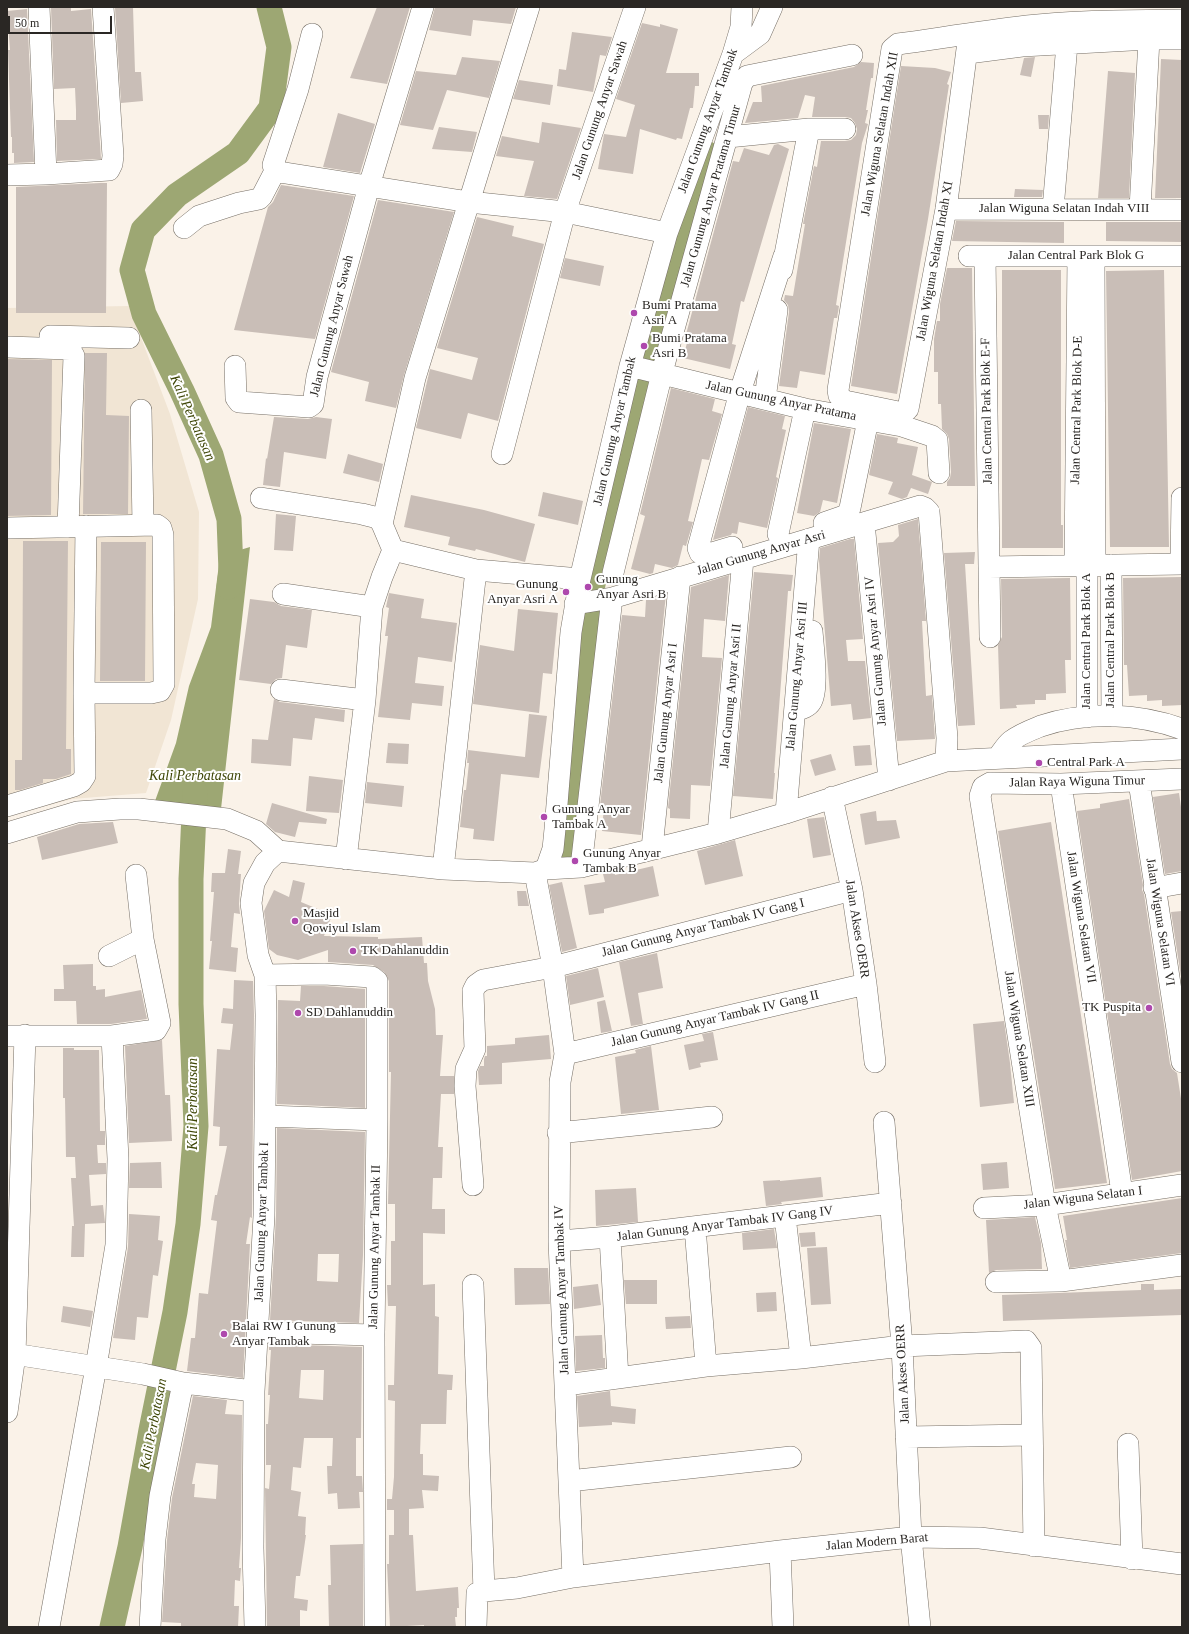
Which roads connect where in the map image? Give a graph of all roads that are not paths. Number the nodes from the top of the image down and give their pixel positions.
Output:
1 (39, 7) edge
2 (103, 7) edge
3 (423, 7) edge
4 (529, 7) edge
5 (635, 7) edge
6 (742, 7) edge
7 (772, 7) edge
8 (1182, 20) edge
9 (312, 34) dead end
10 (1149, 39) junction
11 (1182, 39) edge
12 (968, 43) junction
13 (1067, 44) junction
14 (735, 53) junction
15 (852, 55) dead end
16 (809, 129) junction
17 (845, 129) dead end
18 (728, 137) junction
19 (274, 168) junction
20 (46, 174) junction
21 (7, 175) edge
22 (369, 186) junction
23 (469, 202) junction
24 (946, 209) junction
25 (1053, 210) junction
26 (1140, 210) junction
27 (1182, 210) edge
28 (564, 212) junction
29 (184, 228) dead end
30 (667, 233) junction
31 (784, 256) junction
32 (977, 256) joint
33 (1086, 256) junction
34 (1182, 256) edge
35 (7, 335) edge
36 (129, 338) dead end
37 (7, 347) edge
38 (648, 365) junction
39 (235, 366) dead end
40 (742, 387) junction
41 (838, 390) joint
42 (765, 399) junction
43 (805, 409) junction
44 (141, 410) dead end
45 (868, 420) junction
46 (502, 454) dead end
47 (940, 473) dead end
48 (261, 498) dead end
49 (1182, 498) edge
50 (857, 516) junction
51 (382, 524) junction
52 (143, 525) junction
53 (77, 526) junction
54 (7, 528) edge
55 (778, 534) junction
56 (809, 539) junction
57 (393, 550) junction
58 (743, 559) junction
59 (1181, 564) edge
60 (1092, 565) junction
61 (989, 567) junction
62 (476, 570) junction
63 (612, 573) dead end
64 (680, 577) junction
65 (580, 579) junction
66 (283, 594) dead end
67 (596, 601) junction
68 (372, 606) junction
69 (990, 637) dead end
70 (281, 690) dead end
71 (84, 693) junction
72 (365, 700) junction
73 (1112, 716) junction
74 (1086, 717) junction
75 (1182, 729) edge
76 (1182, 749) edge
77 (998, 757) junction
78 (946, 761) junction
79 (1182, 779) edge
80 (889, 780) junction
81 (1139, 782) junction
82 (1061, 784) junction
83 (980, 796) joint
84 (832, 797) junction
85 (7, 806) edge
86 (786, 813) junction
87 (7, 826) edge
88 (718, 833) junction
89 (652, 848) junction
90 (278, 851) junction
91 (346, 859) junction
92 (581, 867) junction
93 (444, 869) junction
94 (541, 871) junction
95 (136, 875) dead end
96 (1182, 883) edge
97 (1154, 888) junction
98 (852, 890) junction
99 (143, 939) junction
100 (109, 956) dead end
101 (553, 966) junction
102 (265, 975) junction
103 (866, 984) junction
104 (16, 1036) edge
105 (112, 1036) junction
106 (565, 1054) junction
107 (875, 1062) dead end
108 (1182, 1062) edge
109 (266, 1116) junction
110 (712, 1117) dead end
111 (378, 1120) junction
112 (884, 1122) dead end
113 (558, 1134) junction
114 (473, 1185) dead end
115 (1182, 1185) edge
116 (1122, 1193) junction
117 (891, 1203) junction
118 (1045, 1205) junction
119 (984, 1208) dead end
120 (785, 1216) junction
121 (695, 1227) junction
122 (610, 1237) junction
123 (559, 1241) junction
124 (1179, 1266) edge
125 (1061, 1281) junction
126 (996, 1282) dead end
127 (473, 1285) dead end
128 (258, 1332) junction
129 (374, 1336) junction
130 (902, 1346) junction
131 (11, 1354) edge
132 (801, 1358) junction
133 (706, 1366) junction
134 (96, 1367) junction
135 (618, 1378) junction
136 (180, 1382) junction
137 (566, 1385) junction
138 (254, 1391) junction
139 (7, 1412) edge
140 (1032, 1436) junction
141 (906, 1437) junction
142 (1128, 1444) dead end
143 (791, 1457) dead end
144 (569, 1481) junction
145 (911, 1537) junction
146 (1034, 1546) junction
147 (780, 1551) junction
148 (1132, 1558) junction
149 (1182, 1564) edge
150 (573, 1577) junction
151 (484, 1591) junction
152 (49, 1627) edge
153 (150, 1627) edge
154 (254, 1627) edge
155 (376, 1627) edge
156 (476, 1627) edge
157 (783, 1627) edge
158 (920, 1627) edge

1 - 20 street
2 - 20 street
3 - 22 street, Jalan Gunung Anyar Sawah
4 - 23 street
5 - 28 street, Jalan Gunung Anyar Sawah
6 - 14 street, Jalan Gunung Anyar Tambak
7 - 14 street
8 - 12 street, Jalan Wiguna Selatan Indah XII
9 - 19 street
10 - 11 street, Jalan Wiguna Selatan Indah XII
10 - 13 street, Jalan Wiguna Selatan Indah XII
10 - 26 street
12 - 13 street, Jalan Wiguna Selatan Indah XII
12 - 24 street, Jalan Wiguna Selatan Indah XI
12 - 41 street, Jalan Wiguna Selatan Indah XII
13 - 25 street
14 - 30 street, Jalan Gunung Anyar Tambak
15 - 18 street, Jalan Gunung Anyar Pratama Timur
16 - 17 street
16 - 18 street
16 - 31 street
18 - 38 street, Jalan Gunung Anyar Pratama Timur
19 - 22 street
19 - 29 street
20 - 21 street
22 - 23 street
22 - 39 street, Jalan Gunung Anyar Sawah
23 - 28 street
23 - 51 street
24 - 25 street, Jalan Wiguna Selatan Indah VIII
24 - 41 street, Jalan Wiguna Selatan Indah XI
25 - 26 street, Jalan Wiguna Selatan Indah VIII
26 - 27 street, Jalan Wiguna Selatan Indah VIII
28 - 30 street
28 - 46 street, Jalan Gunung Anyar Sawah
30 - 38 street, Jalan Gunung Anyar Tambak
31 - 40 street
31 - 42 street
32 - 33 street, Jalan Central Park Blok G
32 - 61 street, Jalan Central Park Blok E-F
33 - 34 street, Jalan Central Park Blok G
33 - 60 street, Jalan Central Park Blok D-E
35 - 36 street
37 - 53 street
38 - 40 street, Jalan Gunung Anyar Pratama
38 - 63 street, Jalan Gunung Anyar Pratama Timur
38 - 65 street, Jalan Gunung Anyar Tambak
40 - 42 street, Jalan Gunung Anyar Pratama
40 - 55 street
42 - 43 street, Jalan Gunung Anyar Pratama
43 - 45 street, Jalan Gunung Anyar Pratama
43 - 55 street
44 - 52 street
45 - 47 street, Jalan Gunung Anyar Pratama
45 - 50 street, Jalan Gunung Anyar Asri IV
48 - 51 street
49 - 59 street
50 - 55 street
50 - 56 street, Jalan Gunung Anyar Asri
50 - 78 street, Jalan Gunung Anyar Asri
50 - 80 street, Jalan Gunung Anyar Asri IV
51 - 57 street
52 - 53 street
52 - 71 street
53 - 54 street
53 - 71 street
56 - 58 street, Jalan Gunung Anyar Asri
56 - 86 street, Jalan Gunung Anyar Asri III
57 - 62 street
57 - 68 street
58 - 64 street, Jalan Gunung Anyar Asri
58 - 88 street, Jalan Gunung Anyar Asri II
59 - 60 street, Jalan Central Park Blok B
60 - 61 street, Jalan Central Park Blok A
60 - 73 street, Jalan Central Park Blok B
60 - 74 street, Jalan Central Park Blok A
61 - 69 street
62 - 65 street
62 - 93 street
64 - 67 street, Jalan Gunung Anyar Asri
64 - 89 street, Jalan Gunung Anyar Asri I
65 - 67 street, Jalan Gunung Anyar Tambak
66 - 68 street
67 - 92 street
67 - 94 street, Jalan Gunung Anyar Tambak
68 - 72 street
70 - 72 street
71 - 85 street
72 - 91 street
73 - 74 street
73 - 75 street
74 - 77 street
76 - 77 street, Jalan Raya Wiguna Timur
77 - 78 street, Jalan Raya Wiguna Timur
78 - 80 street, Jalan Raya Wiguna Timur
79 - 81 street, Jalan Raya Wiguna Timur
80 - 84 street, Jalan Raya Wiguna Timur
81 - 82 street, Jalan Raya Wiguna Timur
81 - 97 street, Jalan Wiguna Selatan VI
82 - 83 street, Jalan Raya Wiguna Timur
82 - 116 street, Jalan Wiguna Selatan VII
83 - 118 street, Jalan Wiguna Selatan XIII
84 - 86 street, Jalan Raya Wiguna Timur
84 - 98 street, Jalan Akses OERR
86 - 88 street, Jalan Raya Wiguna Timur
87 - 90 street
88 - 89 street, Jalan Raya Wiguna Timur
89 - 92 street, Jalan Raya Wiguna Timur
90 - 91 street, Jalan Raya Wiguna Timur
90 - 102 street, Jalan Gunung Anyar Tambak I
91 - 93 street, Jalan Raya Wiguna Timur
92 - 94 street, Jalan Raya Wiguna Timur
93 - 94 street, Jalan Raya Wiguna Timur
94 - 101 street, Jalan Gunung Anyar Tambak IV
95 - 99 street
96 - 97 street
97 - 108 street, Jalan Wiguna Selatan VI
98 - 101 street, Jalan Gunung Anyar Tambak IV Gang I
98 - 103 street, Jalan Akses OERR
99 - 100 street
99 - 105 street
101 - 106 street, Jalan Gunung Anyar Tambak IV
101 - 114 street, Jalan Gunung Anyar Tambak IV Gang I
102 - 109 street, Jalan Gunung Anyar Tambak I
102 - 111 street, Jalan Gunung Anyar Tambak II
103 - 106 street, Jalan Gunung Anyar Tambak IV Gang II
103 - 107 street, Jalan Akses OERR
104 - 105 street
104 - 131 street
105 - 134 street
106 - 113 street, Jalan Gunung Anyar Tambak IV
109 - 111 street
109 - 128 street, Jalan Gunung Anyar Tambak I
110 - 113 street
111 - 129 street, Jalan Gunung Anyar Tambak II
112 - 117 street, Jalan Akses OERR
113 - 123 street, Jalan Gunung Anyar Tambak IV
115 - 116 street, Jalan Wiguna Selatan I
116 - 118 street, Jalan Wiguna Selatan I
117 - 120 street, Jalan Gunung Anyar Tambak IV Gang IV
117 - 130 street, Jalan Akses OERR
118 - 119 street, Jalan Wiguna Selatan I
118 - 125 street, Jalan Wiguna Selatan XIII
120 - 121 street, Jalan Gunung Anyar Tambak IV Gang IV
120 - 132 street
121 - 122 street, Jalan Gunung Anyar Tambak IV Gang IV
121 - 133 street
122 - 123 street, Jalan Gunung Anyar Tambak IV Gang IV
122 - 135 street
123 - 137 street, Jalan Gunung Anyar Tambak IV
124 - 125 street
125 - 126 street
127 - 151 street
128 - 129 street
128 - 138 street, Jalan Gunung Anyar Tambak I
129 - 155 street, Jalan Gunung Anyar Tambak II
130 - 132 street
130 - 140 street
130 - 141 street, Jalan Akses OERR
131 - 134 street
131 - 139 street
132 - 133 street
133 - 135 street
134 - 136 street
134 - 152 street
135 - 137 street
136 - 138 street
136 - 153 street
137 - 144 street, Jalan Gunung Anyar Tambak IV
138 - 154 street, Jalan Gunung Anyar Tambak I
140 - 141 street
140 - 146 street
141 - 145 street, Jalan Akses OERR
142 - 148 street
143 - 144 street
144 - 150 street, Jalan Gunung Anyar Tambak IV
145 - 146 street, Jalan Modern Barat
145 - 147 street, Jalan Modern Barat
145 - 158 street, Jalan Akses OERR
146 - 148 street, Jalan Modern Barat
147 - 150 street, Jalan Modern Barat
147 - 157 street
148 - 149 street, Jalan Modern Barat
150 - 151 street
151 - 156 street

